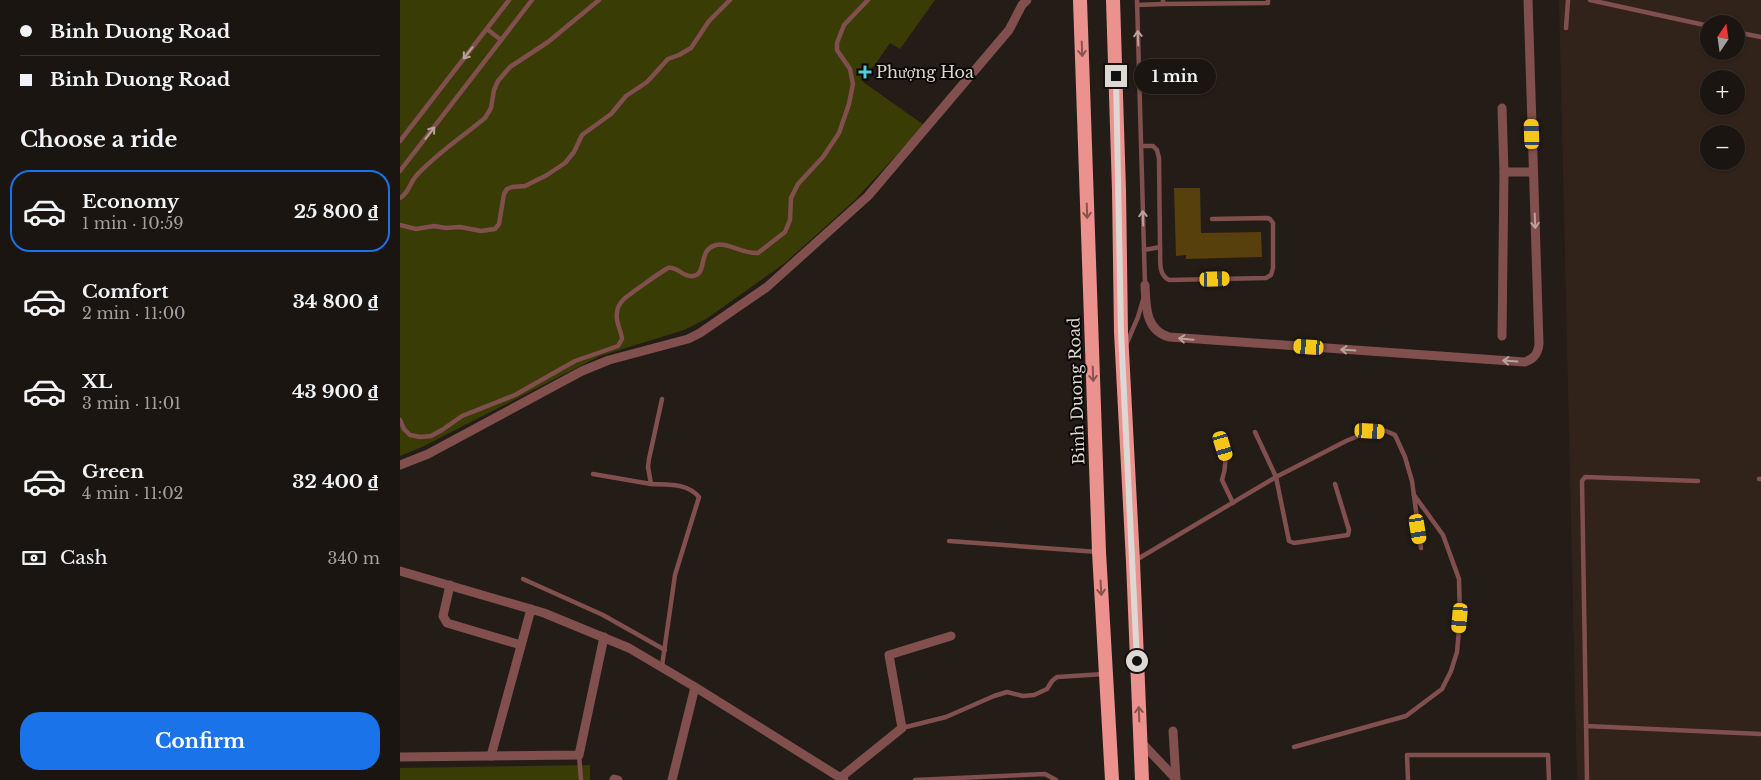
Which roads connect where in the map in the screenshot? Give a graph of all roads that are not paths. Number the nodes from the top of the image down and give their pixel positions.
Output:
1 (509, 0) edge
2 (532, 0) edge
3 (599, 0) edge
4 (730, 0) edge
5 (868, 0) edge
6 (1026, 0) edge
7 (1080, 0) edge
8 (1114, 0) edge
9 (1268, 0) edge
10 (1528, 0) edge
11 (1568, 0) edge
12 (1590, 0) edge
13 (1163, 2) edge
14 (1137, 3) edge
15 (1700, 24) edge
16 (1566, 28) dead end
17 (486, 29) junction
18 (1745, 34) edge
19 (1761, 37) edge
20 (501, 40) junction
21 (1502, 108) dead end
22 (400, 141) edge
23 (1141, 146) junction
24 (400, 171) edge
25 (1504, 172) junction
26 (1533, 172) junction
27 (400, 198) edge
28 (1212, 219) dead end
29 (400, 225) edge
30 (1160, 247) junction
31 (1144, 250) junction
32 (1146, 286) junction
33 (1502, 336) dead end
34 (1122, 360) junction
35 (662, 399) dead end
36 (400, 420) edge
37 (1255, 432) dead end
38 (1223, 446) dead end
39 (400, 465) edge
40 (593, 474) dead end
41 (1276, 477) junction
42 (1698, 481) dead end
43 (651, 484) junction
44 (1335, 484) dead end
45 (1413, 494) junction
46 (1233, 503) junction
47 (949, 541) dead end
48 (1421, 548) dead end
49 (1099, 552) junction
50 (1133, 562) junction
51 (400, 571) edge
52 (523, 579) dead end
53 (450, 585) junction
54 (531, 609) junction
55 (951, 636) dead end
56 (604, 637) junction
57 (522, 645) junction
58 (665, 650) junction
59 (662, 666) junction
60 (1106, 674) junction
61 (696, 687) junction
62 (1586, 726) junction
63 (902, 728) junction
64 (1173, 731) dead end
65 (1761, 734) edge
66 (1140, 741) junction
67 (1294, 747) dead end
68 (579, 755) junction
69 (491, 756) junction
70 (400, 757) edge
71 (842, 779) edge
72 (1176, 779) edge
73 (581, 780) edge
74 (672, 780) edge
75 (915, 780) edge
76 (1056, 780) edge
77 (1112, 780) edge
78 (1142, 780) edge
79 (1408, 780) edge
80 (1548, 780) edge
81 (1587, 780) edge

1 - 17 lane
2 - 20 lane
3 - 27 lane
4 - 29 lane
5 - 36 lane
6 - 39 street
7 -> 49 highway, Binh Duong Road
8 - 34 highway
9 - 13 lane
10 - 26 street
11 - 16 lane
12 - 15 lane
13 - 14 lane
23 -> 14 lane
17 - 20 lane
17 -> 22 lane
18 - 19 lane
24 -> 20 lane
21 - 25 street
23 - 30 lane
31 -> 23 lane
25 - 26 street
25 - 33 street
26 -> 32 street
28 - 30 lane
30 - 31 lane
31 - 32 lane
32 - 34 lane
34 - 50 highway
35 - 43 lane
37 - 41 lane
38 - 46 lane
40 - 43 lane
41 - 44 lane
41 - 45 lane
41 - 46 lane
42 - 62 lane
43 - 58 lane
45 - 48 lane
45 - 67 lane
46 - 50 lane
47 - 49 lane
49 -> 60 highway, Binh Duong Road
66 -> 50 highway
51 - 53 street
52 - 58 lane
53 - 54 street
53 - 57 street
54 - 56 street
54 - 57 street
55 - 63 street
56 - 59 street
56 - 68 street
57 - 69 street
58 - 59 lane
59 - 61 street
60 - 63 lane
60 - 77 highway, Binh Duong Road
61 - 71 street
61 - 74 street
62 - 65 lane
62 - 81 lane
63 - 71 street
64 - 72 street
66 - 72 street
66 - 78 highway
68 - 69 street
68 - 73 lane
69 - 70 street
75 - 76 lane
79 - 80 lane

